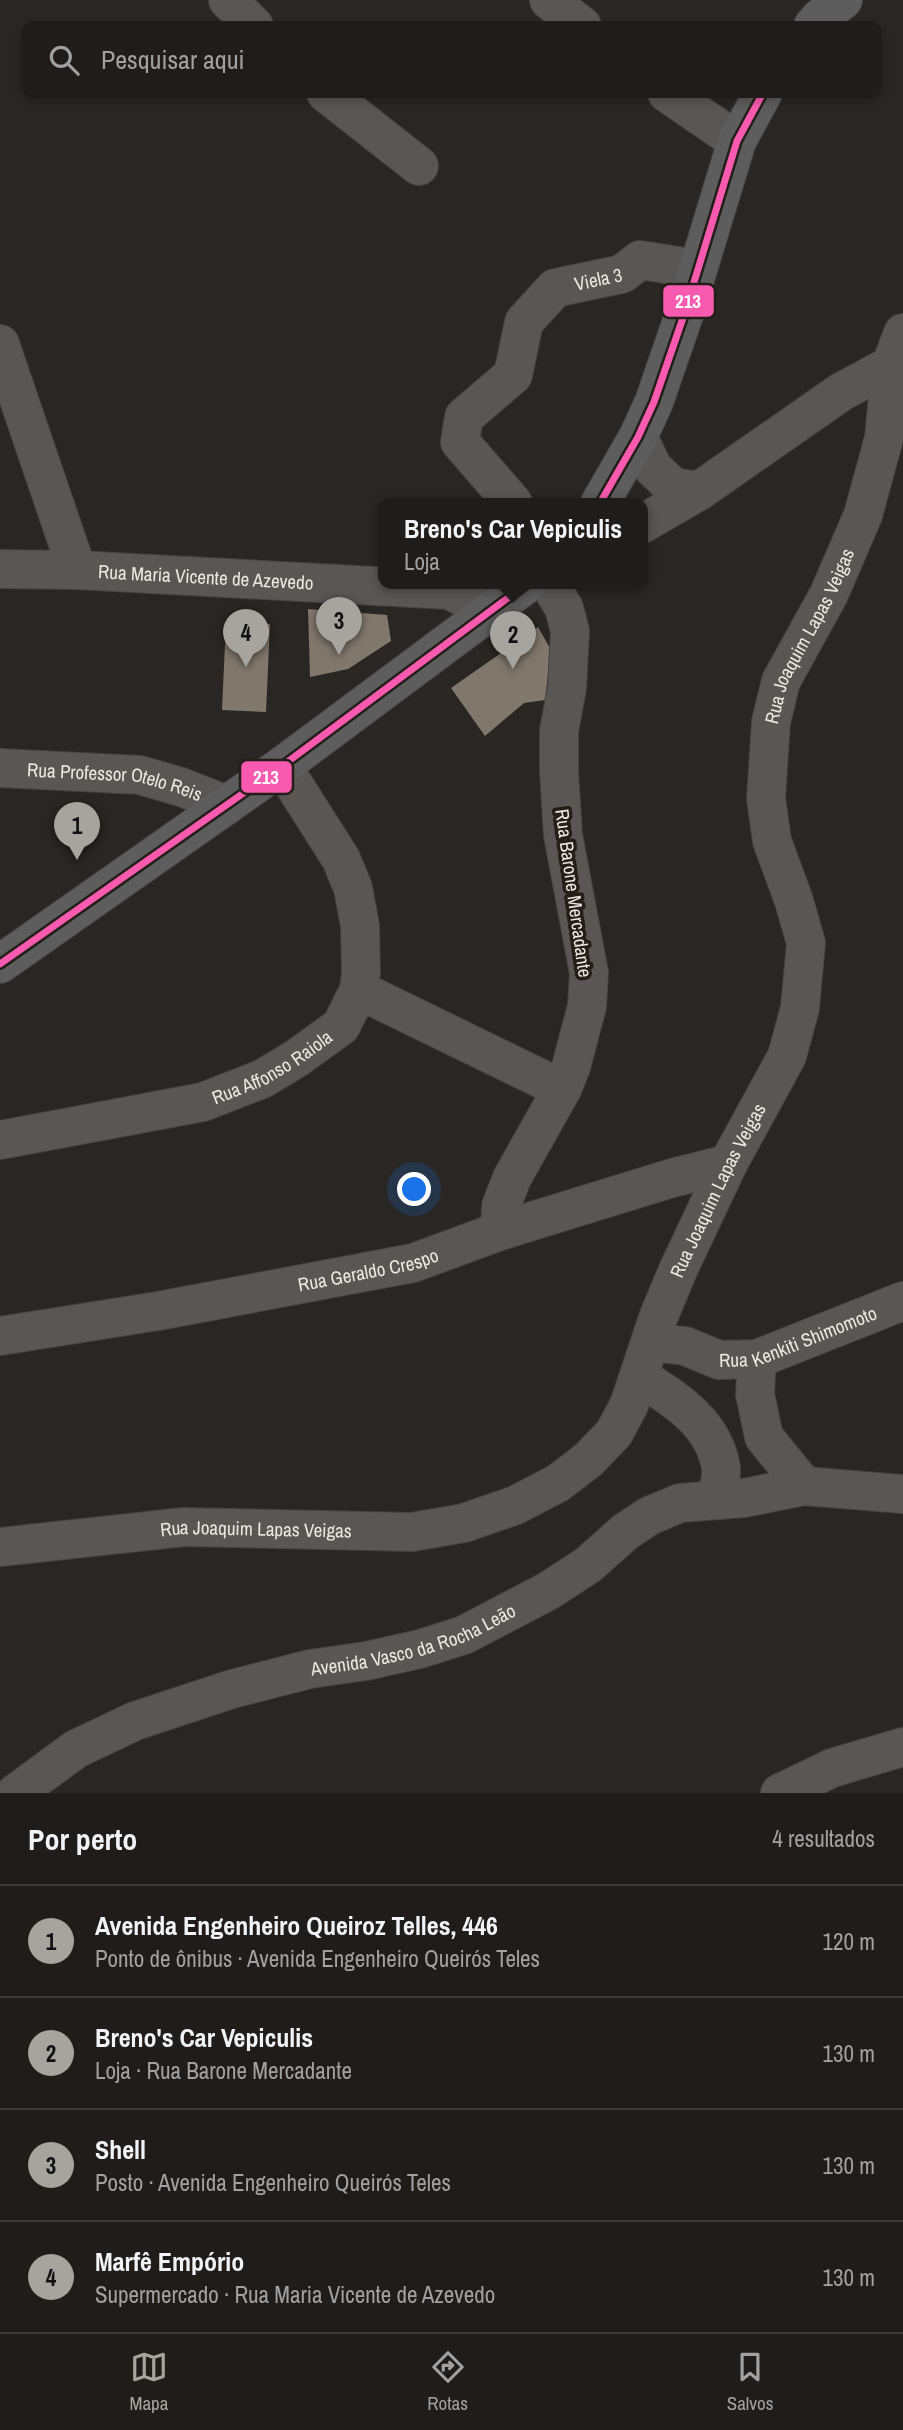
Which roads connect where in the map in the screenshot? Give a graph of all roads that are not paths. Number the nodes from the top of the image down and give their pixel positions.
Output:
1 (228, 0) edge
2 (549, 0) edge
3 (843, 0) edge
4 (249, 21) edge
5 (576, 21) edge
6 (817, 21) edge
7 (332, 98) edge
8 (674, 98) edge
9 (760, 98) edge
10 (737, 141) junction
11 (418, 166) dead end
12 (698, 269) junction
13 (0, 344) edge
14 (897, 349) edge
15 (638, 437) junction
16 (699, 491) junction
17 (509, 498) edge
18 (603, 498) edge
19 (648, 521) edge
20 (0, 569) edge
21 (77, 570) junction
22 (378, 586) edge
23 (430, 589) edge
24 (520, 589) edge
25 (553, 589) edge
26 (491, 611) junction
27 (282, 766) junction
28 (0, 768) edge
29 (227, 805) junction
30 (0, 964) edge
31 (359, 990) junction
32 (562, 1089) junction
33 (0, 1140) edge
34 (728, 1164) junction
35 (500, 1231) junction
36 (903, 1301) edge
37 (0, 1336) edge
38 (645, 1359) junction
39 (757, 1359) junction
40 (803, 1486) junction
41 (903, 1494) edge
42 (717, 1500) junction
43 (0, 1548) edge
44 (903, 1747) edge
45 (16, 1793) edge
46 (780, 1793) edge

1 - 4 street
2 - 5 street
3 - 6 main road
7 - 11 street
8 - 10 street
9 - 10 main road
10 - 12 main road
12 - 15 main road
12 - 17 street, Viela 3
13 - 21 street
14 - 16 street
14 - 34 street, Rua Joaquim Lapas Veigas
15 - 16 street
15 - 18 main road
16 - 19 street
20 - 21 street, Rua Maria Vicente de Azevedo
21 - 22 street, Rua Maria Vicente de Azevedo
23 - 26 street, Rua Maria Vicente de Azevedo
24 - 26 main road
25 - 32 street, Rua Barone Mercadante
26 - 27 main road
27 - 29 main road
27 - 31 street, Rua Affonso Raiola
28 - 29 street, Rua Professor Otelo Reis
29 - 30 main road
31 - 32 street
31 - 33 street, Rua Affonso Raiola
32 - 35 street, Rua Barone Mercadante
34 - 35 street, Rua Geraldo Crespo
34 - 38 street, Rua Joaquim Lapas Veigas
35 - 37 street, Rua Geraldo Crespo
36 - 39 street, Rua Kenkiti Shimomoto
38 - 39 street, Rua Kenkiti Shimomoto
38 - 42 street
38 - 43 street, Rua Joaquim Lapas Veigas
39 - 40 street
40 - 41 street, Avenida Vasco da Rocha Leão
40 - 42 street, Avenida Vasco da Rocha Leão
42 - 45 street, Avenida Vasco da Rocha Leão
44 - 46 street

